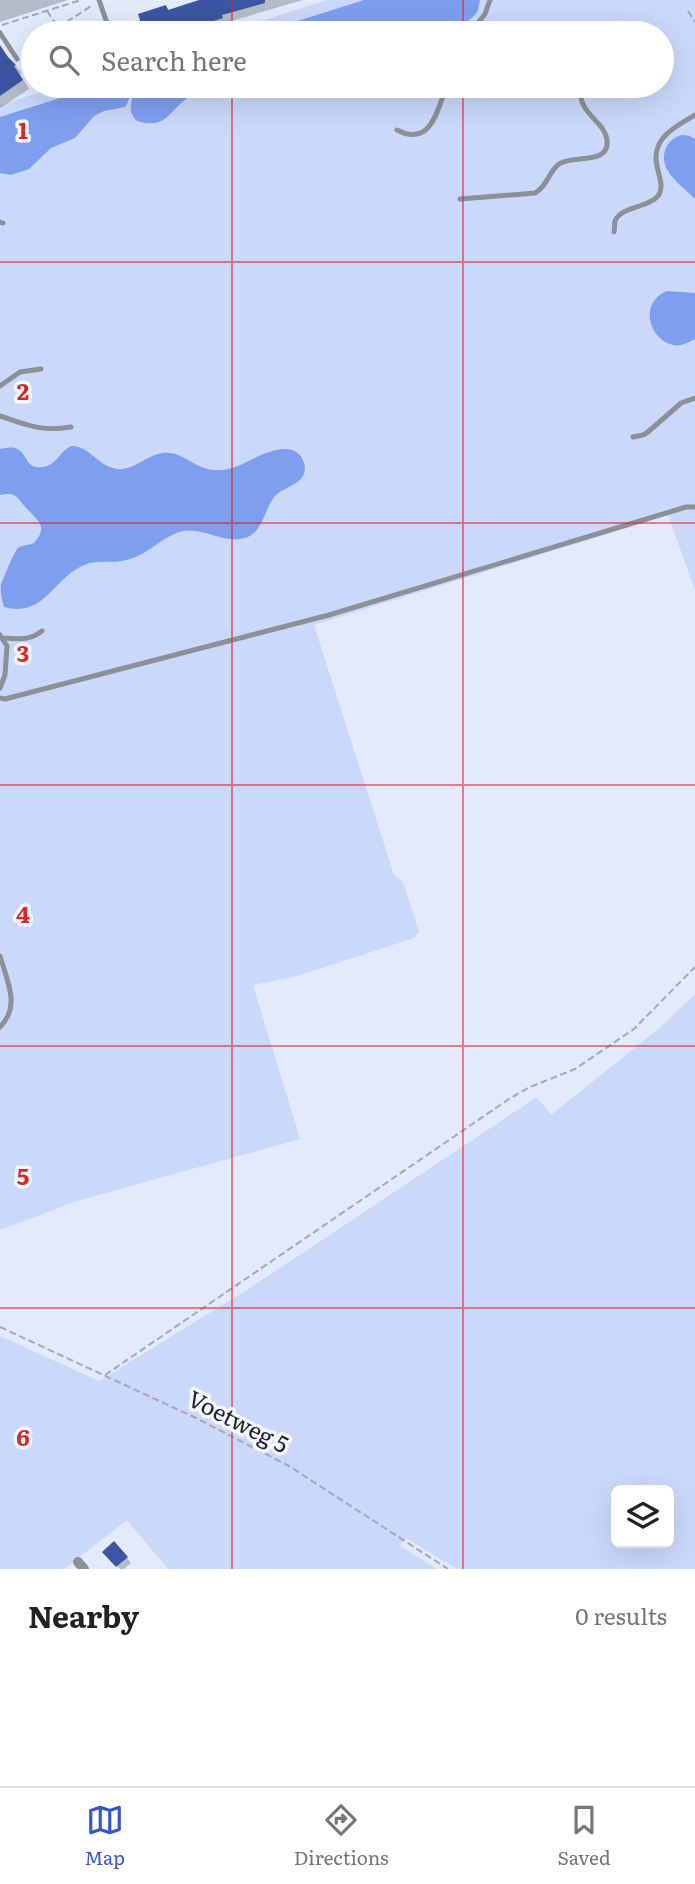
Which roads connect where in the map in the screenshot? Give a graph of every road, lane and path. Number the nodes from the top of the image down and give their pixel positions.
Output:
1 (81, 0) edge
2 (97, 0) edge
3 (491, 0) edge
4 (688, 10) dead end
5 (46, 11) junction
6 (53, 21) edge
7 (69, 21) edge
8 (106, 21) edge
9 (479, 21) edge
10 (695, 22) edge
11 (0, 26) edge
12 (0, 33) edge
13 (17, 59) dead end
14 (443, 98) edge
15 (581, 98) edge
16 (695, 115) edge
17 (397, 130) dead end
18 (460, 199) dead end
19 (614, 232) dead end
20 (41, 369) dead end
21 (0, 386) edge
22 (695, 398) edge
23 (0, 416) edge
24 (72, 427) dead end
25 (633, 437) dead end
26 (695, 507) edge
27 (42, 631) dead end
28 (1, 636) edge
29 (0, 688) edge
30 (0, 698) edge
31 (0, 956) edge
32 (695, 967) edge
33 (0, 1027) edge
34 (0, 1327) edge
35 (105, 1375) junction
36 (448, 1569) edge

1 - 5 path
2 - 7 path
2 - 8 lane
3 - 9 lane
4 - 10 path
5 - 6 path
5 - 11 path
12 - 13 lane
14 - 17 lane
15 - 18 lane
16 - 19 lane
20 - 21 lane
22 - 25 lane
23 - 24 lane
26 - 30 lane
27 - 28 lane
28 - 29 lane
31 - 33 lane
32 - 35 path
34 - 35 path, Voetweg 5
35 - 36 path, Voetweg 5

